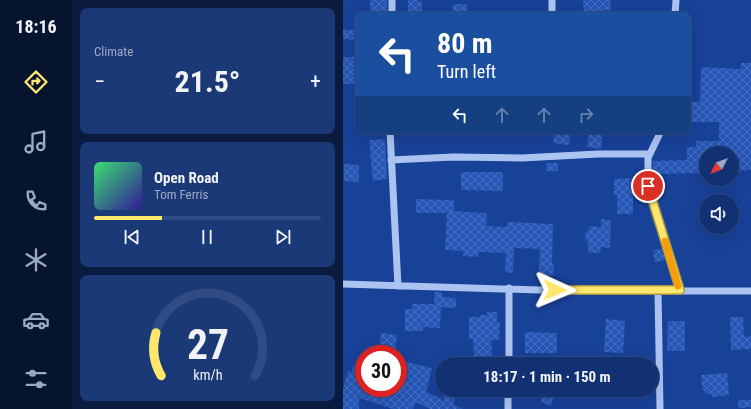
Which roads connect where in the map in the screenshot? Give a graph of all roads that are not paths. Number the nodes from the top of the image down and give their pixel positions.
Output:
1 (392, 0) edge
2 (552, 0) edge
3 (676, 0) edge
4 (392, 12) edge
5 (552, 12) edge
6 (675, 12) edge
7 (390, 134) edge
8 (659, 134) edge
9 (649, 154) junction
10 (391, 160) junction
11 (343, 284) edge
12 (398, 286) junction
13 (509, 288) junction
14 (658, 290) junction
15 (680, 290) junction
16 (751, 291) edge
17 (509, 357) edge
18 (508, 397) edge
19 (508, 409) edge
20 (660, 409) edge

1 - 4 street
2 - 5 street
3 - 6 street
7 - 10 street
8 - 9 street
9 - 10 street
9 - 15 street
10 - 12 street
11 - 12 street
12 - 13 street
13 - 14 street
13 - 17 street
14 - 15 street
14 - 20 street
15 - 16 street
18 - 19 street

